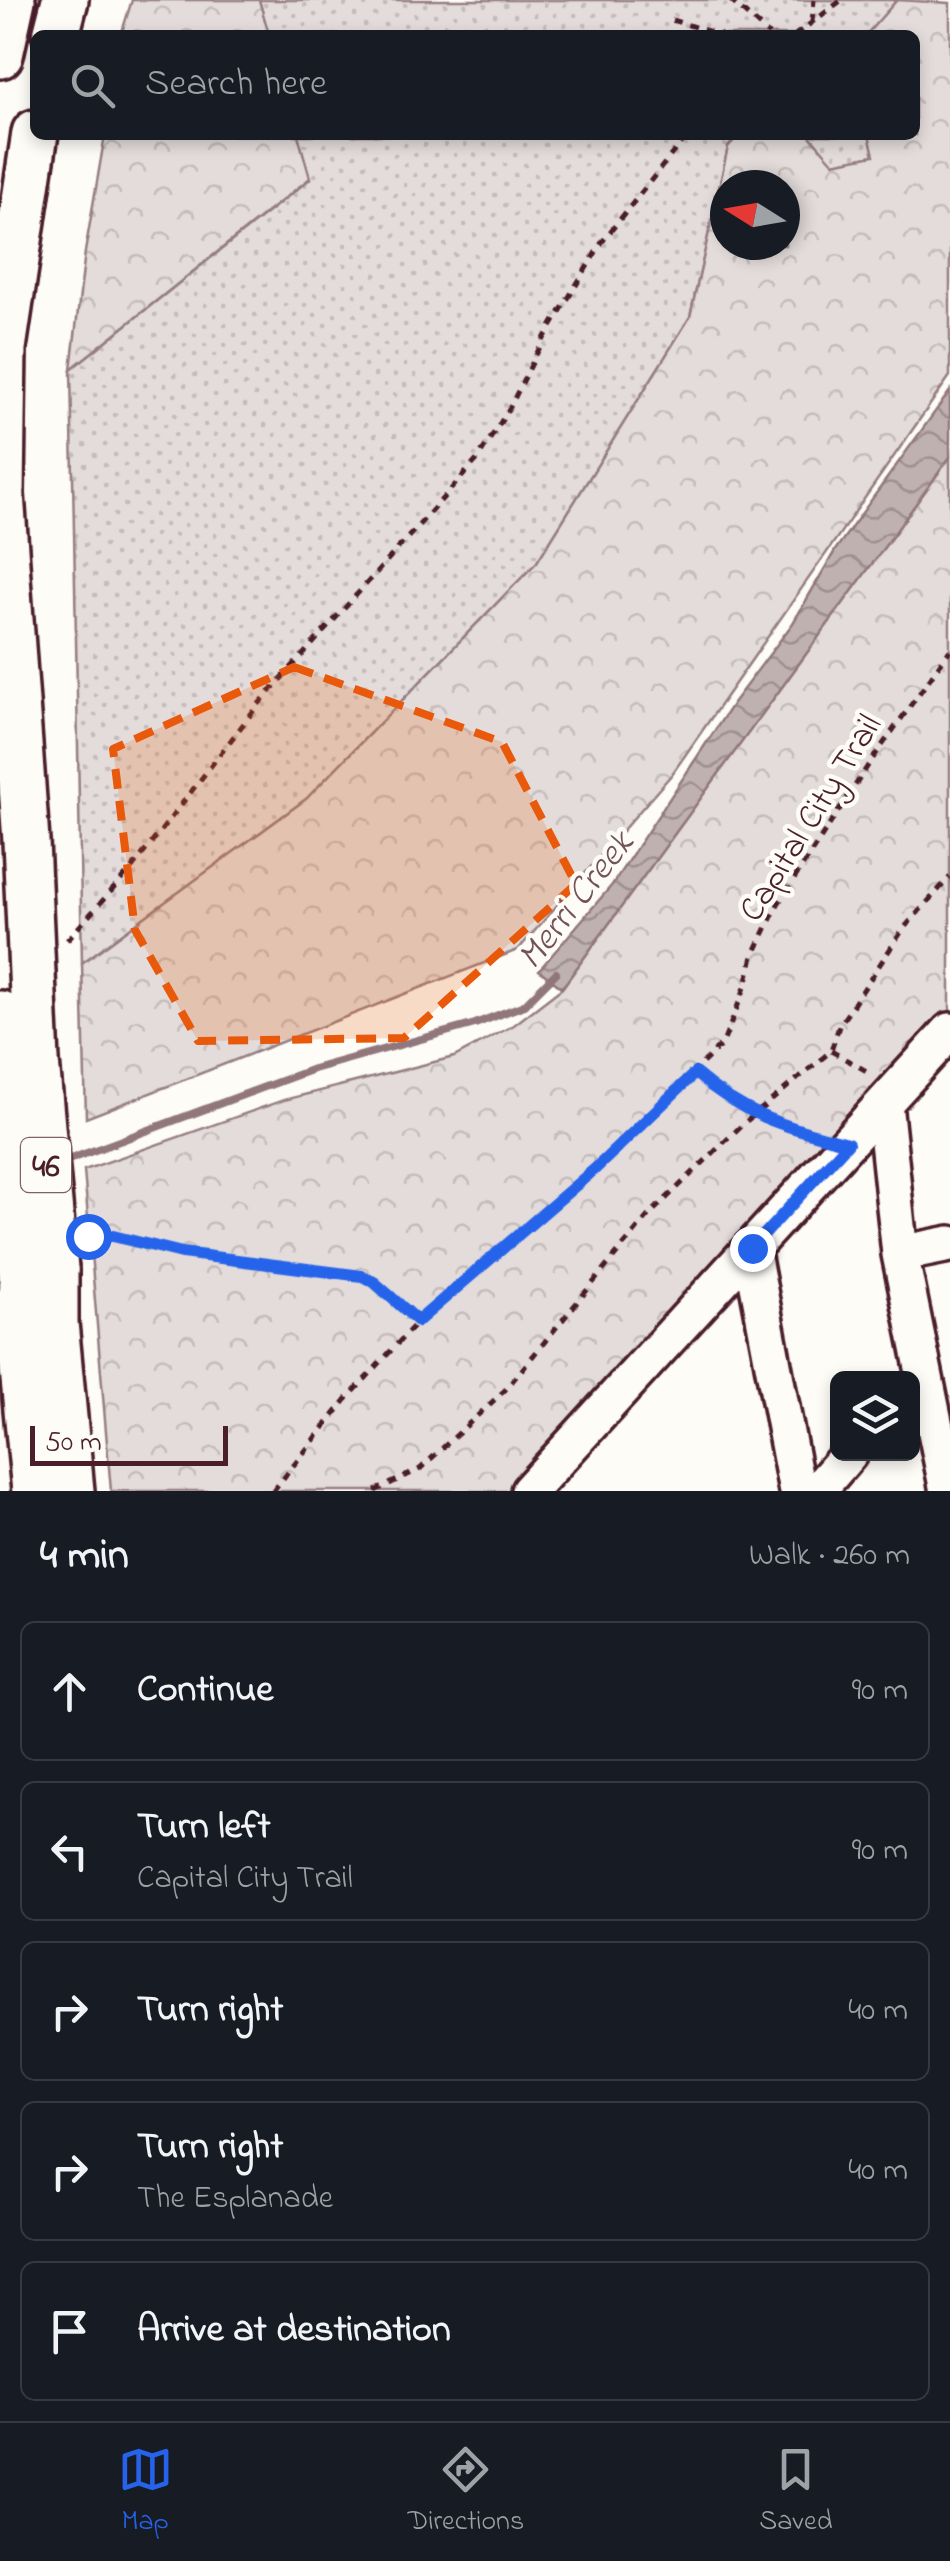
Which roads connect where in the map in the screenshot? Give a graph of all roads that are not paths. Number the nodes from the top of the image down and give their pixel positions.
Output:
1 (12, 0) edge
2 (65, 0) edge
3 (57, 30) edge
4 (0, 55) edge
5 (34, 140) edge
6 (0, 1014) edge
7 (950, 1032) edge
8 (21, 1064) junction
9 (879, 1089) junction
10 (950, 1244) edge
11 (752, 1248) junction
12 (900, 1254) junction
13 (49, 1261) junction
14 (917, 1371) edge
15 (920, 1385) edge
16 (843, 1461) edge
17 (36, 1491) edge
18 (71, 1491) edge
19 (529, 1491) edge
20 (798, 1491) edge
21 (817, 1491) edge
22 (948, 1491) edge

1 - 4 main road
2 - 3 main road
5 - 8 main road, 46
6 - 8 main road, 46
7 - 9 street
8 - 13 main road, 46, bridge
9 - 11 street
9 - 12 street
10 - 12 street
11 - 19 street
11 - 20 street
12 - 14 street
13 - 17 main road, 46
13 - 18 main road, 46
15 - 22 street
16 - 21 street

